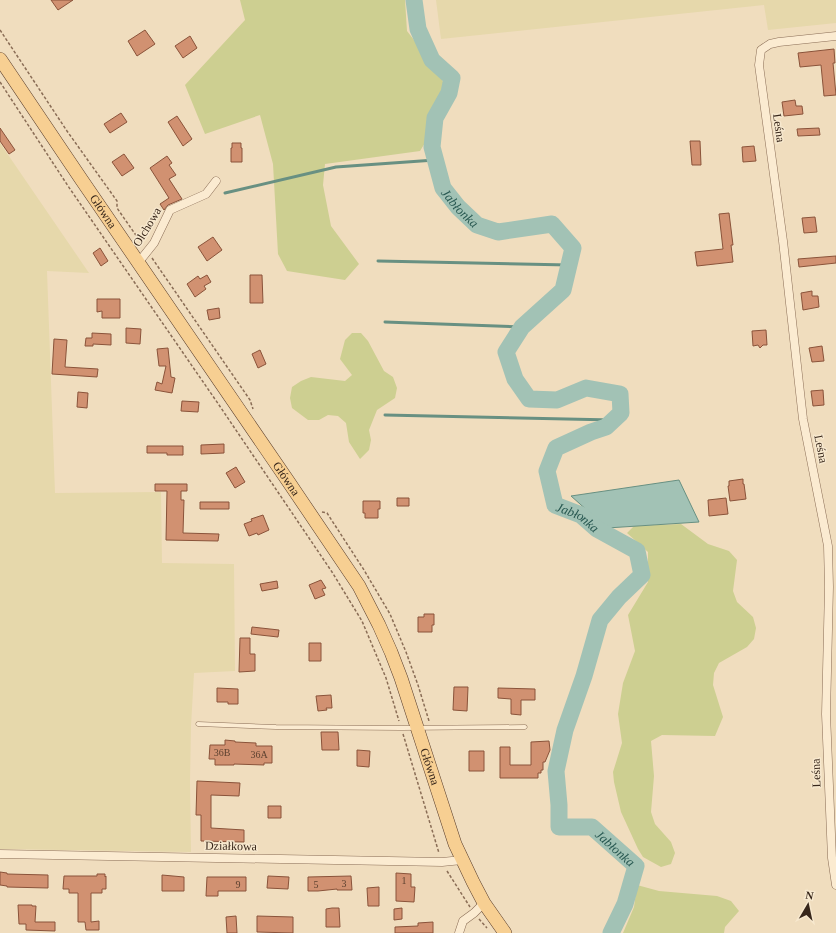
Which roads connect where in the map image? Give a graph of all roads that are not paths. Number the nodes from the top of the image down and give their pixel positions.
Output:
1 (836, 36) edge
2 (0, 59) edge
3 (216, 181) dead end
4 (138, 262) junction
5 (198, 724) dead end
6 (525, 727) dead end
7 (417, 728) junction
8 (0, 854) edge
9 (462, 860) junction
10 (836, 885) edge
11 (484, 902) junction
12 (459, 933) edge
13 (505, 933) edge

1 - 10 street, Leśna
2 - 4 main road, Główna
3 - 4 street, Olchowa
4 - 7 main road, Główna
5 - 7 lane
6 - 7 lane
7 - 9 main road, Główna
8 - 9 street, Działkowa
9 - 11 main road, Główna
11 - 12 street
11 - 13 main road, Główna

